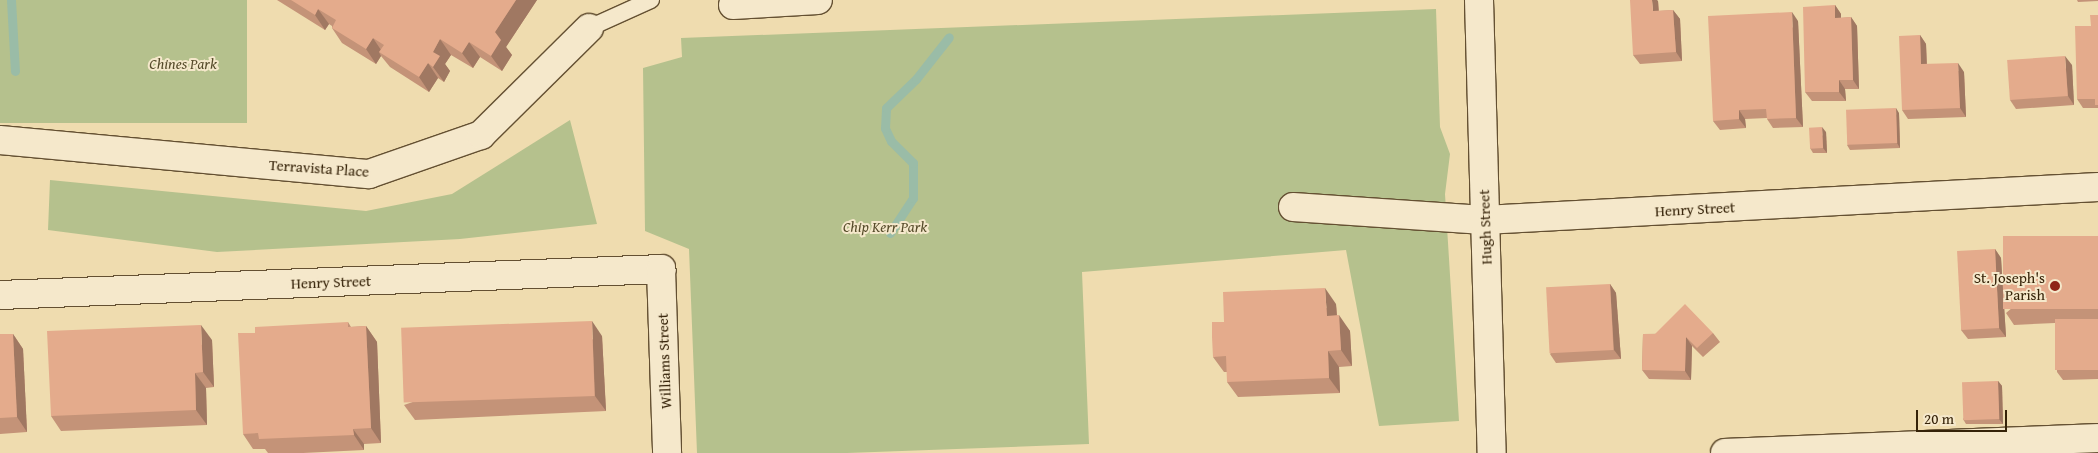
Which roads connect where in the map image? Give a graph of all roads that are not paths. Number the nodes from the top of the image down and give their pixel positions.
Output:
1 (651, 0) edge
2 (818, 0) edge
3 (1479, 0) edge
4 (733, 5) dead end
5 (589, 28) joint
6 (0, 140) edge
7 (2098, 187) edge
8 (1293, 207) dead end
9 (1484, 220) junction
10 (661, 269) joint
11 (0, 287) edge
12 (0, 295) edge
13 (2098, 438) edge
14 (667, 453) edge
15 (1492, 453) edge
16 (1725, 453) edge

1 - 5 lane
2 - 4 street
3 - 9 street, Hugh Street
5 - 6 street, Terravista Place
7 - 9 street, Henry Street
8 - 9 street, Henry Street
9 - 15 street, Hugh Street
10 - 12 street, Henry Street
10 - 14 street, Williams Street
11 - 12 street
13 - 16 street

